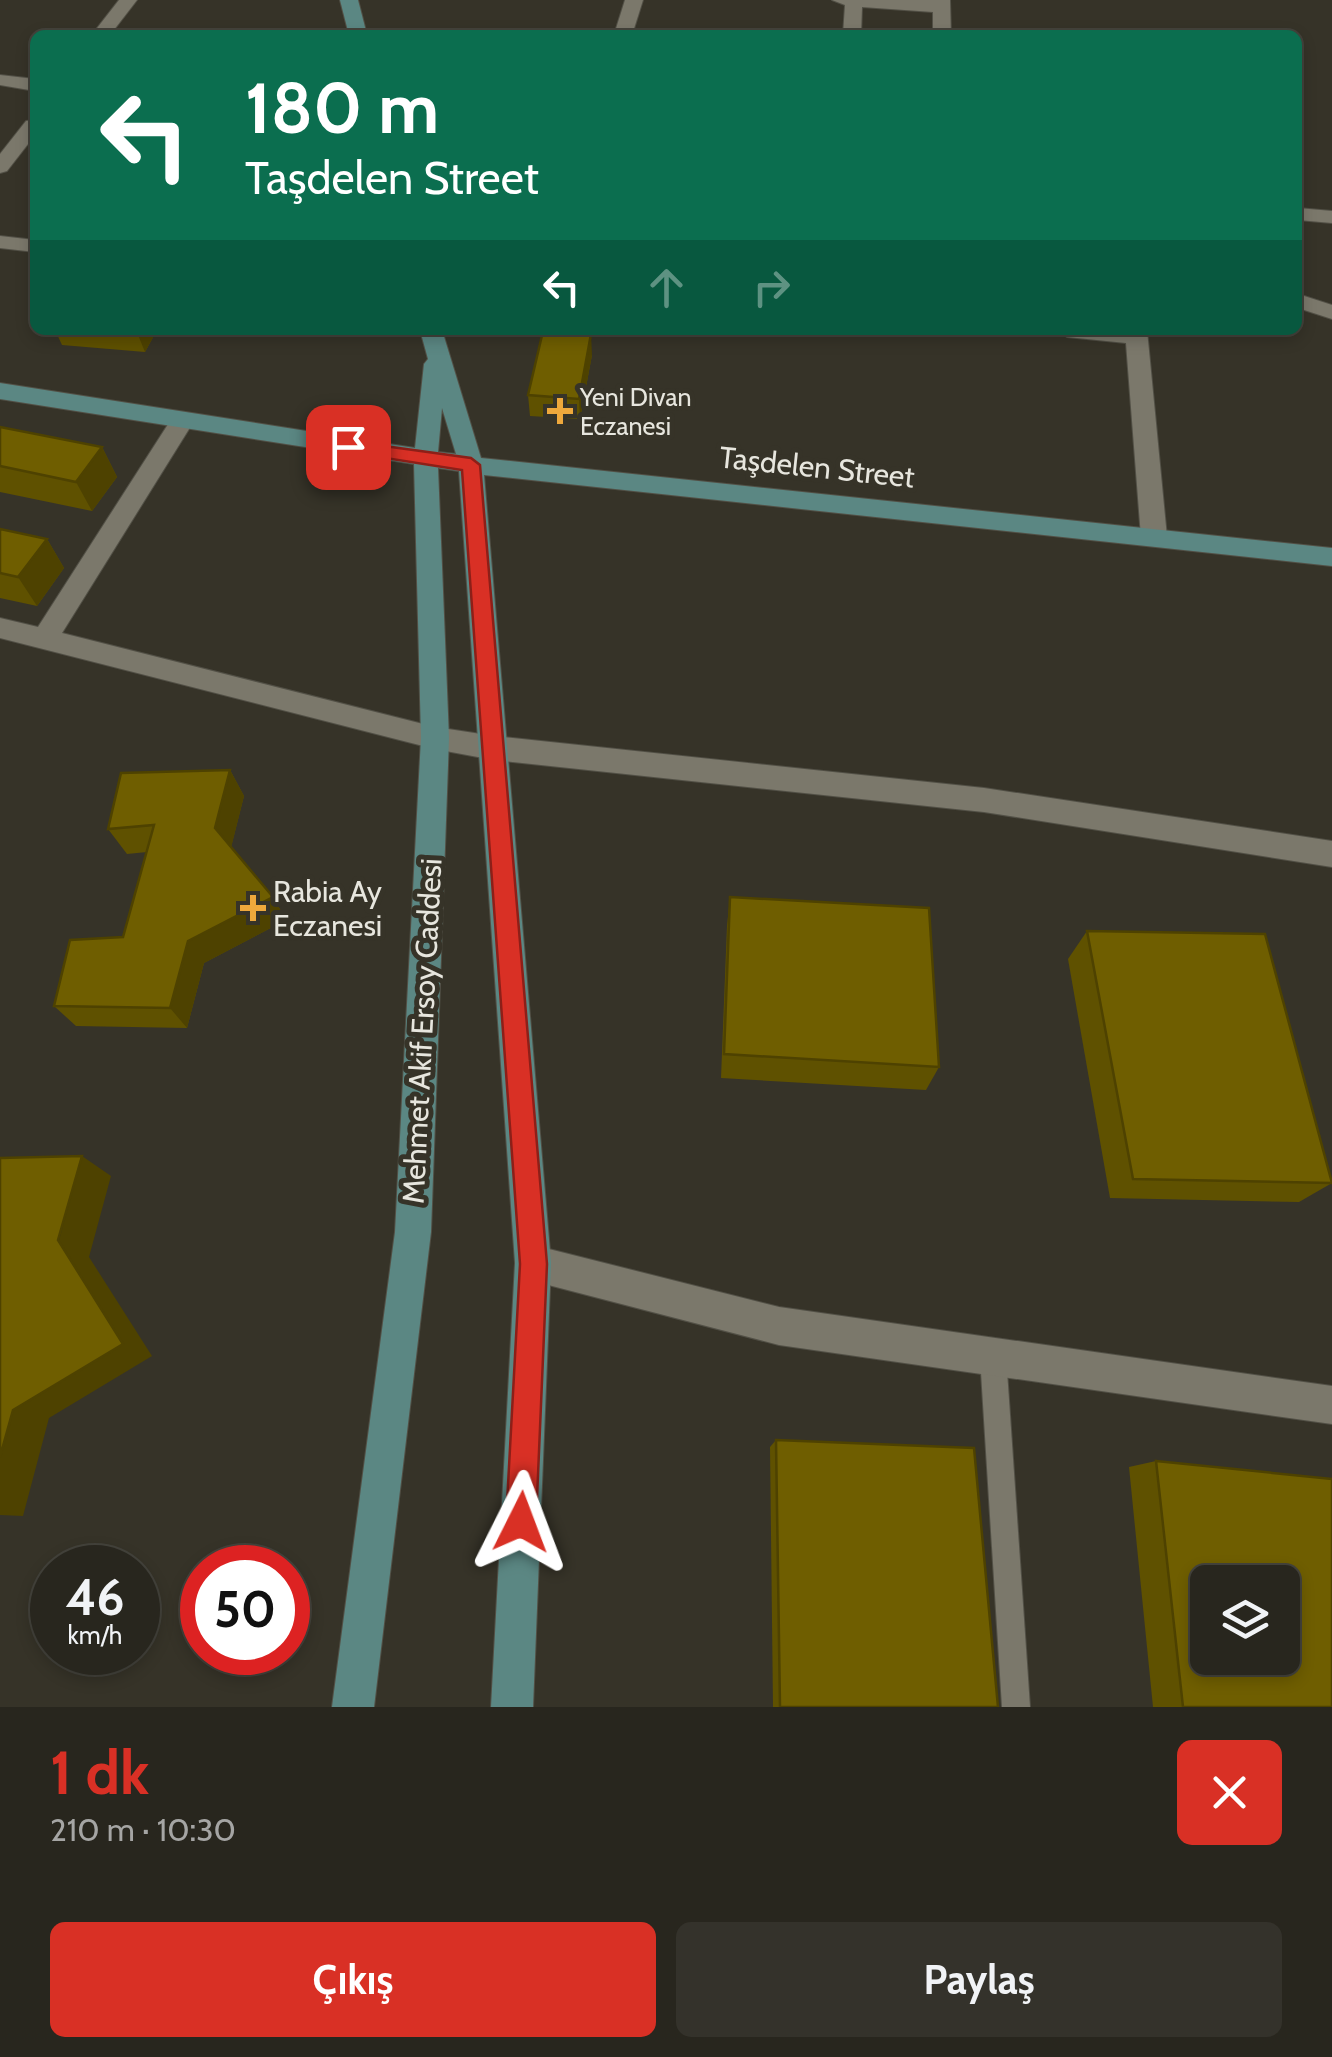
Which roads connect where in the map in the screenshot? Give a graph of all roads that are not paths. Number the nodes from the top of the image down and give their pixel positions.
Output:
1 (128, 0) edge
2 (349, 0) edge
3 (634, 0) edge
4 (841, 0) edge
5 (854, 1) edge
6 (941, 4) edge
7 (105, 30) edge
8 (357, 30) edge
9 (625, 30) edge
10 (852, 30) edge
11 (942, 30) edge
12 (0, 80) edge
13 (30, 84) edge
14 (30, 129) edge
15 (0, 167) edge
16 (1302, 214) edge
17 (1332, 217) edge
18 (0, 242) edge
19 (30, 245) edge
20 (1302, 302) edge
21 (1332, 312) edge
22 (1136, 335) edge
23 (434, 341) edge
24 (0, 391) edge
25 (182, 421) junction
26 (426, 456) junction
27 (471, 465) junction
28 (1154, 537) junction
29 (1332, 557) edge
30 (0, 628) edge
31 (45, 639) junction
32 (435, 738) junction
33 (494, 748) junction
34 (1332, 854) edge
35 (533, 1264) junction
36 (993, 1356) junction
37 (1332, 1405) edge
38 (353, 1707) edge
39 (512, 1707) edge
40 (1016, 1707) edge

1 - 7 street
2 - 8 main road
3 - 9 street
4 - 5 street
5 - 6 street
5 - 10 street
6 - 11 street
12 - 13 street
14 - 15 street
16 - 17 street
18 - 19 street
20 - 21 street
22 - 28 street
23 - 26 main road, Mehmet Akif Ersoy Caddesi
23 - 27 main road, Mehmet Akif Ersoy Caddesi
24 - 25 main road, Taşdelen Street
25 - 26 main road, Taşdelen Street
25 - 31 street
26 - 27 main road, Taşdelen Street
26 - 32 main road, Mehmet Akif Ersoy Caddesi
27 - 28 main road, Taşdelen Street
27 - 33 main road, Mehmet Akif Ersoy Caddesi
28 - 29 main road, Taşdelen Street
30 - 31 street
31 - 32 street
32 - 33 street
32 - 38 main road, Mehmet Akif Ersoy Caddesi
33 - 34 street
33 - 35 main road, Mehmet Akif Ersoy Caddesi
35 - 36 street
35 - 39 main road, Mehmet Akif Ersoy Caddesi
36 - 37 street
36 - 40 lane

